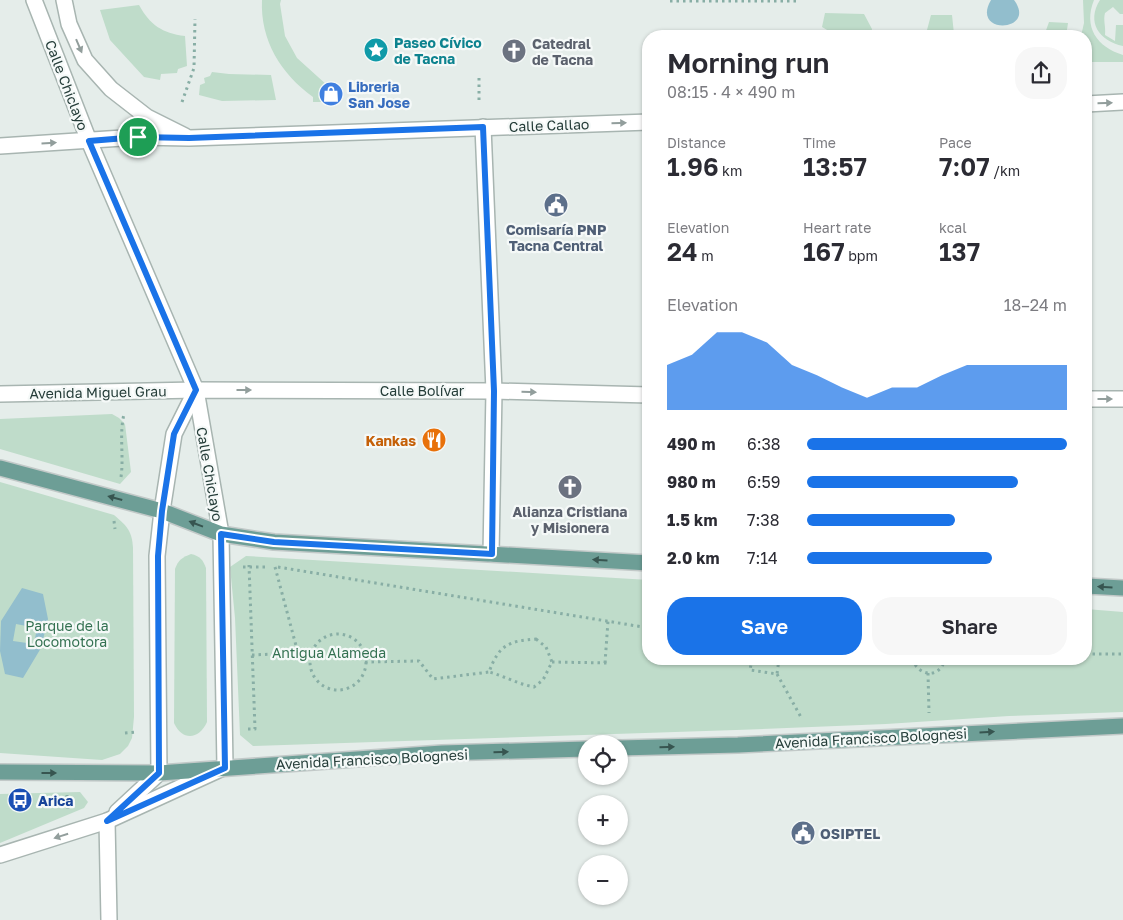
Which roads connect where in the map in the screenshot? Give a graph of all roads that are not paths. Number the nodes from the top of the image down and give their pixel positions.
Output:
1 (34, 0) edge
2 (64, 0) edge
3 (1123, 102) edge
4 (1092, 104) edge
5 (642, 122) edge
6 (483, 127) junction
7 (189, 138) junction
8 (89, 141) junction
9 (0, 146) edge
10 (196, 390) junction
11 (494, 391) junction
12 (0, 394) edge
13 (642, 395) edge
14 (1092, 399) edge
15 (1123, 399) edge
16 (0, 468) edge
17 (162, 511) junction
18 (221, 534) junction
19 (492, 554) junction
20 (642, 563) edge
21 (1092, 586) edge
22 (1123, 588) edge
23 (1123, 726) edge
24 (628, 748) edge
25 (578, 749) edge
26 (225, 768) junction
27 (0, 772) edge
28 (159, 773) junction
29 (107, 821) junction
30 (0, 855) edge
31 (109, 920) edge

1 - 8 street, Calle Chiclayo
2 -> 7 street
4 -> 3 street
6 -> 5 street, Calle Callao
6 - 7 street, Calle Callao
6 - 11 street
7 - 8 street, Calle Callao
9 -> 8 street, Calle Callao
8 - 10 street, Calle Chiclayo
10 -> 11 street, Calle Bolívar
10 - 12 street, Avenida Miguel Grau
10 - 17 street, Calle Chiclayo
10 - 18 street, Calle Chiclayo
11 -> 13 street, Calle Bolívar
11 - 19 street
14 -> 15 street
17 -> 16 main road
18 -> 17 main road
17 - 28 street, Calle Chiclayo
18 - 19 main road
18 - 26 street, Calle Chiclayo
20 -> 19 main road
22 -> 21 main road
24 -> 23 main road, Avenida Francisco Bolognesi
26 -> 25 main road, Avenida Francisco Bolognesi
26 - 28 main road, Avenida Francisco Bolognesi
26 - 29 street
27 -> 28 main road
28 - 29 street
29 -> 30 street
29 - 31 street

